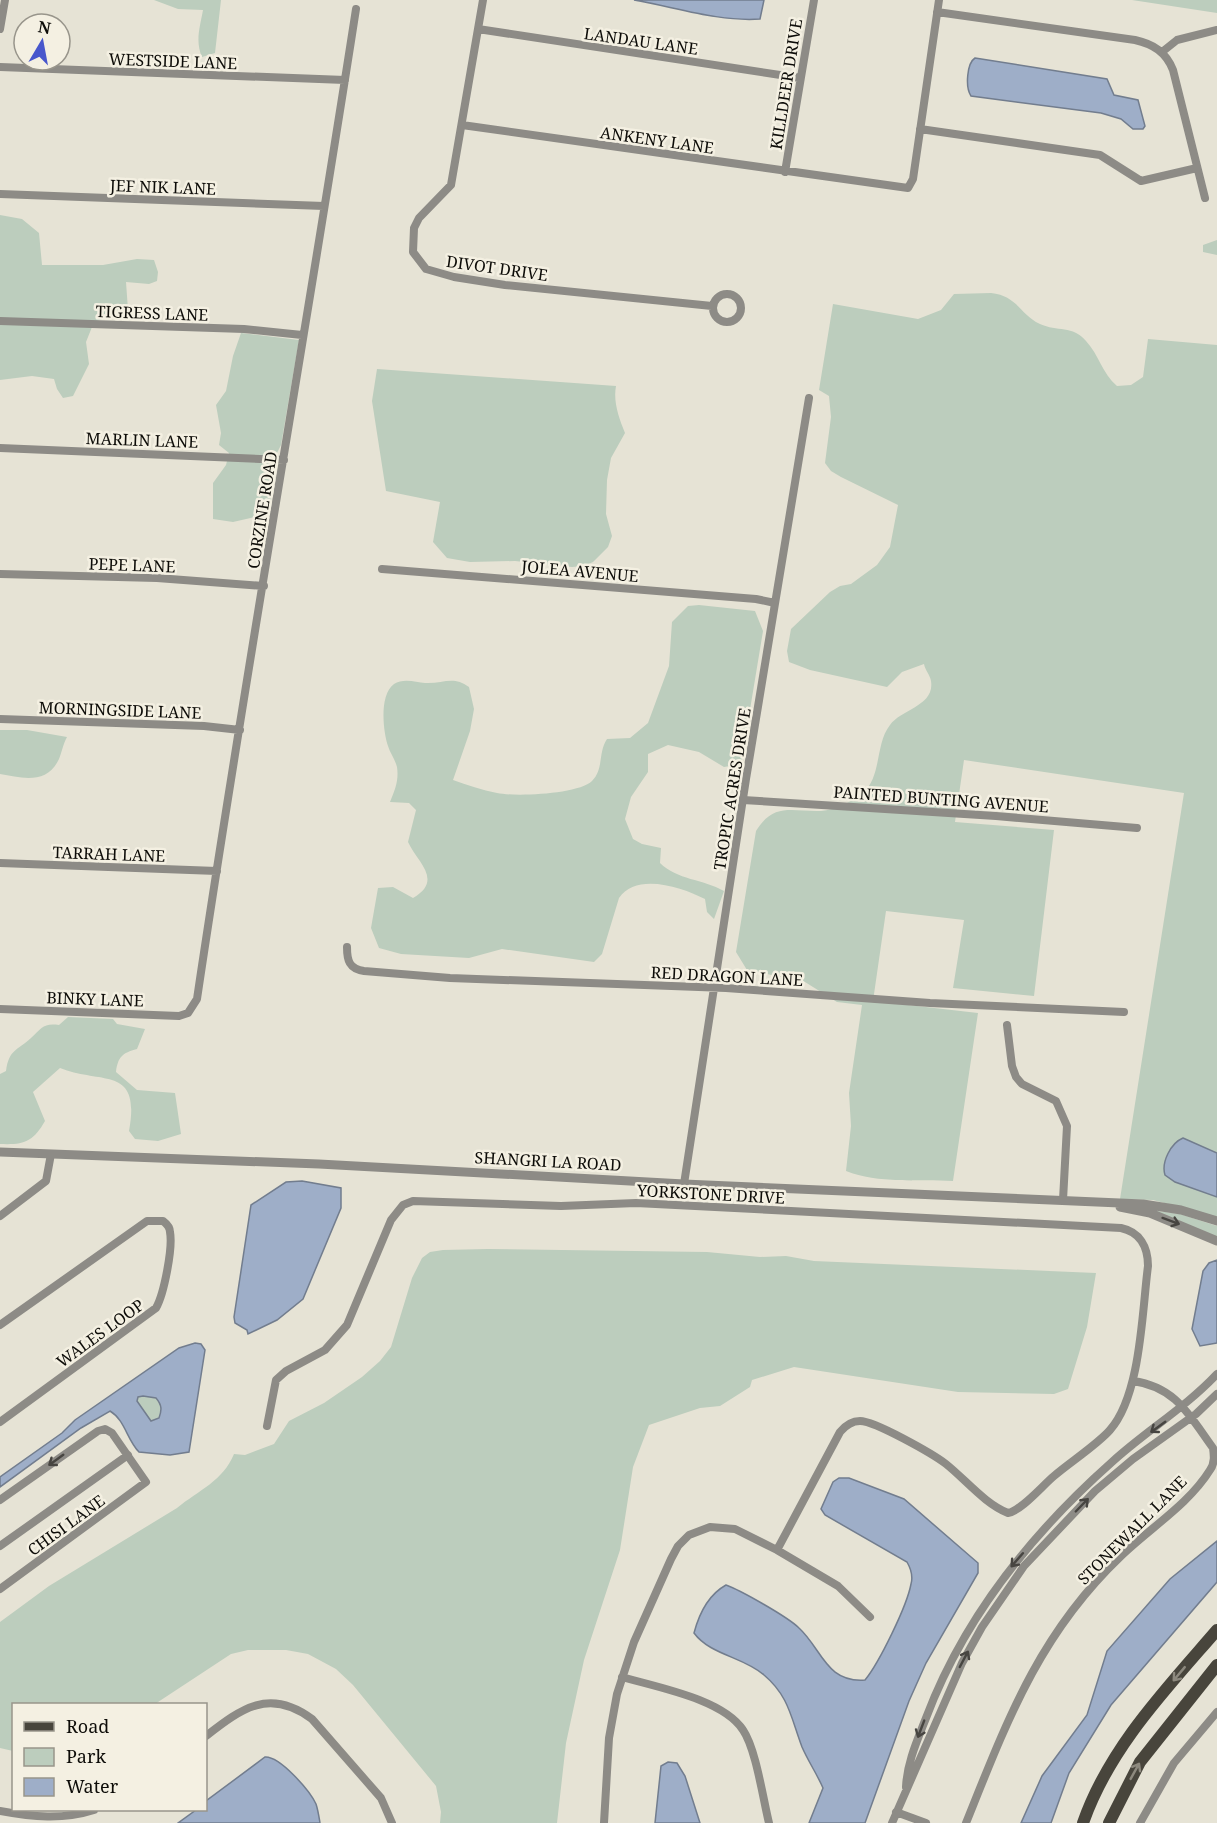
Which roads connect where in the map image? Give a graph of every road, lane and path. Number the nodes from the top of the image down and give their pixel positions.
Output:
1 (5, 0) edge
2 (483, 0) edge
3 (814, 0) edge
4 (939, 0) edge
5 (356, 9) dead end
6 (937, 12) junction
7 (0, 29) edge
8 (478, 29) junction
9 (1217, 30) edge
10 (1162, 52) junction
11 (0, 67) edge
12 (800, 78) junction
13 (345, 80) junction
14 (462, 125) junction
15 (920, 129) junction
16 (1197, 168) junction
17 (785, 172) junction
18 (0, 194) edge
19 (1205, 198) dead end
20 (324, 206) junction
21 (712, 306) dead end
22 (0, 321) edge
23 (302, 334) junction
24 (809, 398) dead end
25 (0, 448) edge
26 (284, 460) junction
27 (382, 569) dead end
28 (0, 574) edge
29 (264, 586) junction
30 (776, 603) junction
31 (0, 719) edge
32 (240, 730) junction
33 (743, 800) junction
34 (1137, 828) dead end
35 (0, 863) edge
36 (217, 871) junction
37 (346, 947) dead end
38 (715, 989) junction
39 (0, 1008) edge
40 (1124, 1012) dead end
41 (188, 1014) joint
42 (1007, 1025) dead end
43 (0, 1152) edge
44 (51, 1154) junction
45 (684, 1184) junction
46 (1063, 1200) junction
47 (1094, 1201) junction
48 (0, 1216) edge
49 (1217, 1221) edge
50 (1217, 1241) edge
51 (0, 1325) edge
52 (1217, 1374) edge
53 (1133, 1381) junction
54 (1217, 1394) edge
55 (1182, 1408) junction
56 (1190, 1418) junction
57 (0, 1422) edge
58 (267, 1426) dead end
59 (128, 1455) junction
60 (0, 1500) edge
61 (0, 1546) edge
62 (777, 1550) junction
63 (0, 1589) edge
64 (870, 1617) dead end
65 (1217, 1630) edge
66 (1217, 1665) edge
67 (622, 1677) junction
68 (1217, 1712) edge
69 (207, 1735) edge
70 (906, 1789) junction
71 (0, 1811) edge
72 (87, 1811) edge
73 (896, 1812) junction
74 (392, 1823) edge
75 (604, 1823) edge
76 (769, 1823) edge
77 (892, 1823) edge
78 (926, 1823) edge
79 (966, 1823) edge
80 (1083, 1823) edge
81 (1109, 1823) edge
82 (1140, 1823) edge

1 - 7 street
2 - 8 street, DIVOT DRIVE
3 - 12 street, KILLDEER DRIVE
4 - 6 street
5 - 13 street, CORZINE ROAD
6 - 10 street
6 - 15 street
8 - 12 street, LANDAU LANE
8 - 14 street, DIVOT DRIVE
9 - 10 street
10 - 16 street
11 - 13 street, WESTSIDE LANE
12 - 17 street, KILLDEER DRIVE
13 - 20 street, CORZINE ROAD
14 - 17 street, ANKENY LANE
14 - 21 street, DIVOT DRIVE
15 - 16 street
15 - 17 street, ANKENY LANE
16 - 19 street
18 - 20 street, JEF NIK LANE
20 - 23 street, CORZINE ROAD
22 - 23 street, TIGRESS LANE
23 - 26 street, CORZINE ROAD
24 - 30 street, TROPIC ACRES DRIVE
25 - 26 street, MARLIN LANE
26 - 29 street, CORZINE ROAD
27 - 30 street, JOLEA AVENUE
28 - 29 street, PEPE LANE
29 - 32 street, CORZINE ROAD
30 - 33 street, TROPIC ACRES DRIVE
31 - 32 street, MORNINGSIDE LANE
32 - 36 street, CORZINE ROAD
33 - 34 street, PAINTED BUNTING AVENUE
33 - 38 street, TROPIC ACRES DRIVE
35 - 36 street, TARRAH LANE
36 - 41 street, CORZINE ROAD
37 - 38 street, RED DRAGON LANE
38 - 40 street, RED DRAGON LANE
38 - 45 street, TROPIC ACRES DRIVE
39 - 41 street, BINKY LANE
42 - 46 street
43 - 44 street, SHANGRI LA ROAD
44 - 45 street, SHANGRI LA ROAD
44 - 48 street
45 - 46 street, SHANGRI LA ROAD
46 - 47 street, SHANGRI LA ROAD
47 - 49 street, SHANGRI LA ROAD
47 -> 50 street, SHANGRI LA ROAD
51 - 57 street, WALES LOOP
52 - 55 street
53 - 55 street
53 - 58 street, YORKSTONE DRIVE
53 - 62 street, YORKSTONE DRIVE
54 - 56 street
55 - 56 street
55 -> 70 street
70 -> 56 street
56 - 79 street, STONEWALL LANE
59 -> 60 street
59 - 61 street
59 - 63 street, CHISI LANE
62 - 64 street
62 - 67 street
65 -> 80 main road
81 -> 66 main road
67 - 75 street
67 - 76 street
68 - 82 street
69 - 74 street
70 - 73 street
71 - 72 street
73 - 77 street
73 - 78 street

